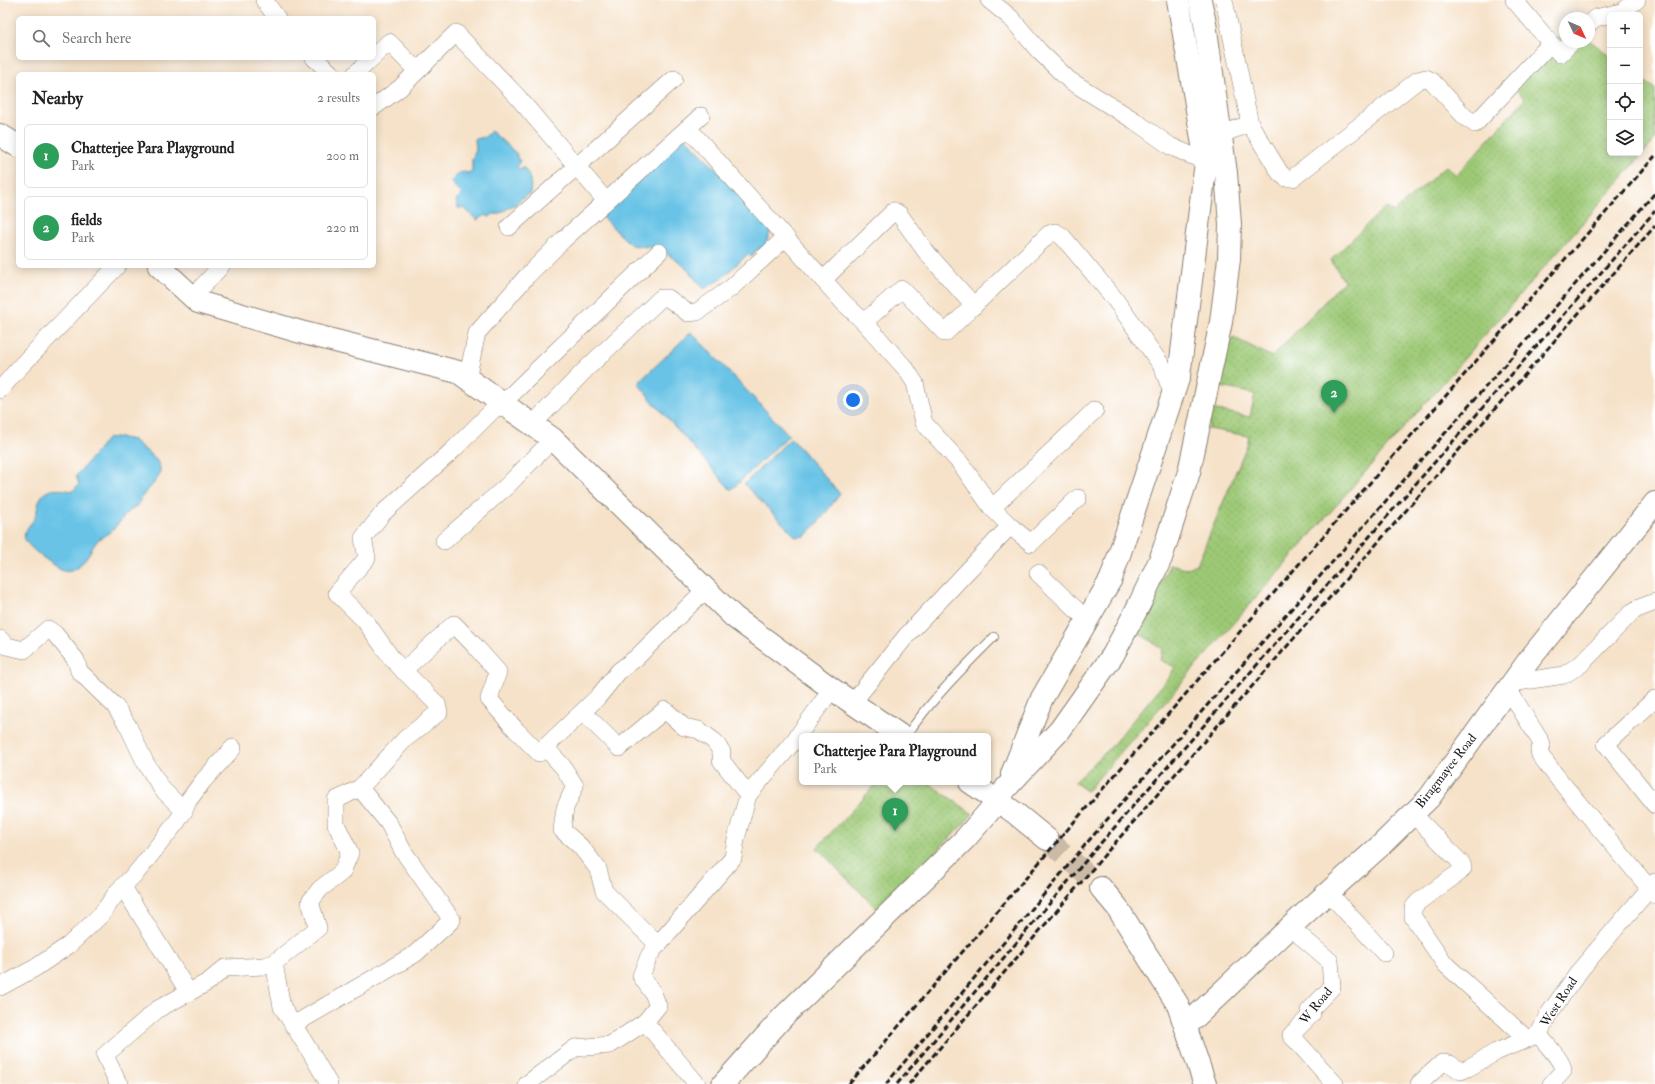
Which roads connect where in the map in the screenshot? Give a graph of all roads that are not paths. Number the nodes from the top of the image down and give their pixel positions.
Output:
1 (264, 0) edge
2 (990, 0) edge
3 (1178, 0) edge
4 (1200, 0) edge
5 (1224, 0) edge
6 (1514, 0) edge
7 (1637, 0) edge
8 (276, 16) edge
9 (1595, 18) edge
10 (1550, 44) junction
11 (1566, 48) edge
12 (376, 54) edge
13 (316, 60) edge
14 (370, 60) edge
15 (417, 71) junction
16 (330, 72) edge
17 (357, 72) edge
18 (674, 79) dead end
19 (376, 106) edge
20 (701, 116) dead end
21 (1250, 124) junction
22 (688, 128) junction
23 (1221, 134) junction
24 (0, 135) edge
25 (16, 145) edge
26 (1206, 162) junction
27 (578, 167) junction
28 (606, 201) junction
29 (509, 227) dead end
30 (786, 237) junction
31 (659, 252) dead end
32 (114, 268) edge
33 (161, 268) edge
34 (219, 268) edge
35 (823, 280) junction
36 (193, 296) junction
37 (974, 306) junction
38 (864, 322) junction
39 (468, 379) junction
40 (0, 390) edge
41 (1173, 395) junction
42 (507, 406) junction
43 (1095, 410) dead end
44 (533, 424) junction
45 (553, 439) junction
46 (1078, 498) dead end
47 (1655, 503) edge
48 (992, 508) junction
49 (1010, 526) junction
50 (444, 541) dead end
51 (1038, 573) dead end
52 (706, 589) junction
53 (1655, 602) edge
54 (1087, 620) junction
55 (994, 637) dead end
56 (0, 639) edge
57 (403, 671) junction
58 (1510, 686) junction
59 (832, 689) junction
60 (1655, 699) edge
61 (853, 702) junction
62 (583, 712) junction
63 (800, 733) edge
64 (897, 733) edge
65 (908, 733) edge
66 (799, 734) edge
67 (545, 747) junction
68 (233, 748) dead end
69 (978, 785) edge
70 (360, 788) junction
71 (1002, 794) junction
72 (748, 795) junction
73 (1655, 805) edge
74 (184, 811) junction
75 (1413, 814) junction
76 (1047, 839) tunnel mouth
77 (122, 887) junction
78 (1101, 888) tunnel mouth
79 (1653, 889) edge
80 (1328, 892) junction
81 (1290, 927) junction
82 (658, 945) junction
83 (1384, 953) dead end
84 (274, 962) junction
85 (0, 987) edge
86 (189, 993) junction
87 (645, 1022) junction
88 (293, 1025) junction
89 (1186, 1026) junction
90 (1533, 1036) junction
91 (120, 1084) edge
92 (329, 1084) edge
93 (527, 1084) edge
94 (697, 1084) edge
95 (723, 1084) edge
96 (1205, 1084) edge
97 (1334, 1084) edge
98 (1419, 1084) edge
99 (1551, 1084) edge

1 - 8 street
2 - 26 street
3 - 26 main road
4 - 23 main road
5 - 21 street
6 - 10 street
7 - 9 street
10 - 11 street
10 - 21 street
12 - 15 street
13 - 16 street
14 - 17 street
15 - 19 street
15 - 27 street
18 - 27 street
20 - 22 street
21 - 23 street
22 - 28 street
22 - 30 street
23 - 71 main road
24 - 25 main road
26 - 41 main road
27 - 28 street
27 - 29 street
28 - 39 street
30 - 35 street
30 - 44 street
31 - 42 street
32 - 40 street
33 - 36 main road
34 - 36 street
35 - 37 street
35 - 38 street
36 - 39 main road
37 - 38 street
37 - 41 street
38 - 48 street
39 - 42 main road
41 - 54 main road
42 - 44 main road
42 - 57 street
43 - 48 street
44 - 45 main road
45 - 50 street
45 - 52 main road
46 - 49 street
47 - 58 main road, Biragmayee Road
48 - 49 street
49 - 61 street
51 - 54 street
52 - 59 main road
52 - 62 street
53 - 58 street
54 - 71 main road
55 - 65 lane
56 - 74 street
57 - 67 street
57 - 70 street
58 - 75 main road, Biragmayee Road
58 - 79 street
59 - 61 main road
59 - 63 street
60 - 73 street
61 - 64 main road
62 - 67 street
62 - 72 street
66 - 72 street
67 - 82 street
68 - 74 street
69 - 71 main road
70 - 84 street
70 - 88 street
71 - 76 main road
71 - 95 main road
72 - 82 street
74 - 77 street
75 - 80 main road, Biragmayee Road
75 - 90 street
77 - 85 street
77 - 86 street
78 - 89 main road
79 - 90 street, West Road
80 - 81 main road, Biragmayee Road
80 - 83 street
81 - 89 main road, Biragmayee Road
81 - 97 street, W Road
82 - 87 street
84 - 86 street
84 - 88 street
86 - 91 street
87 - 93 street
87 - 94 street
88 - 92 street
89 - 96 main road
90 - 98 street
90 - 99 street

